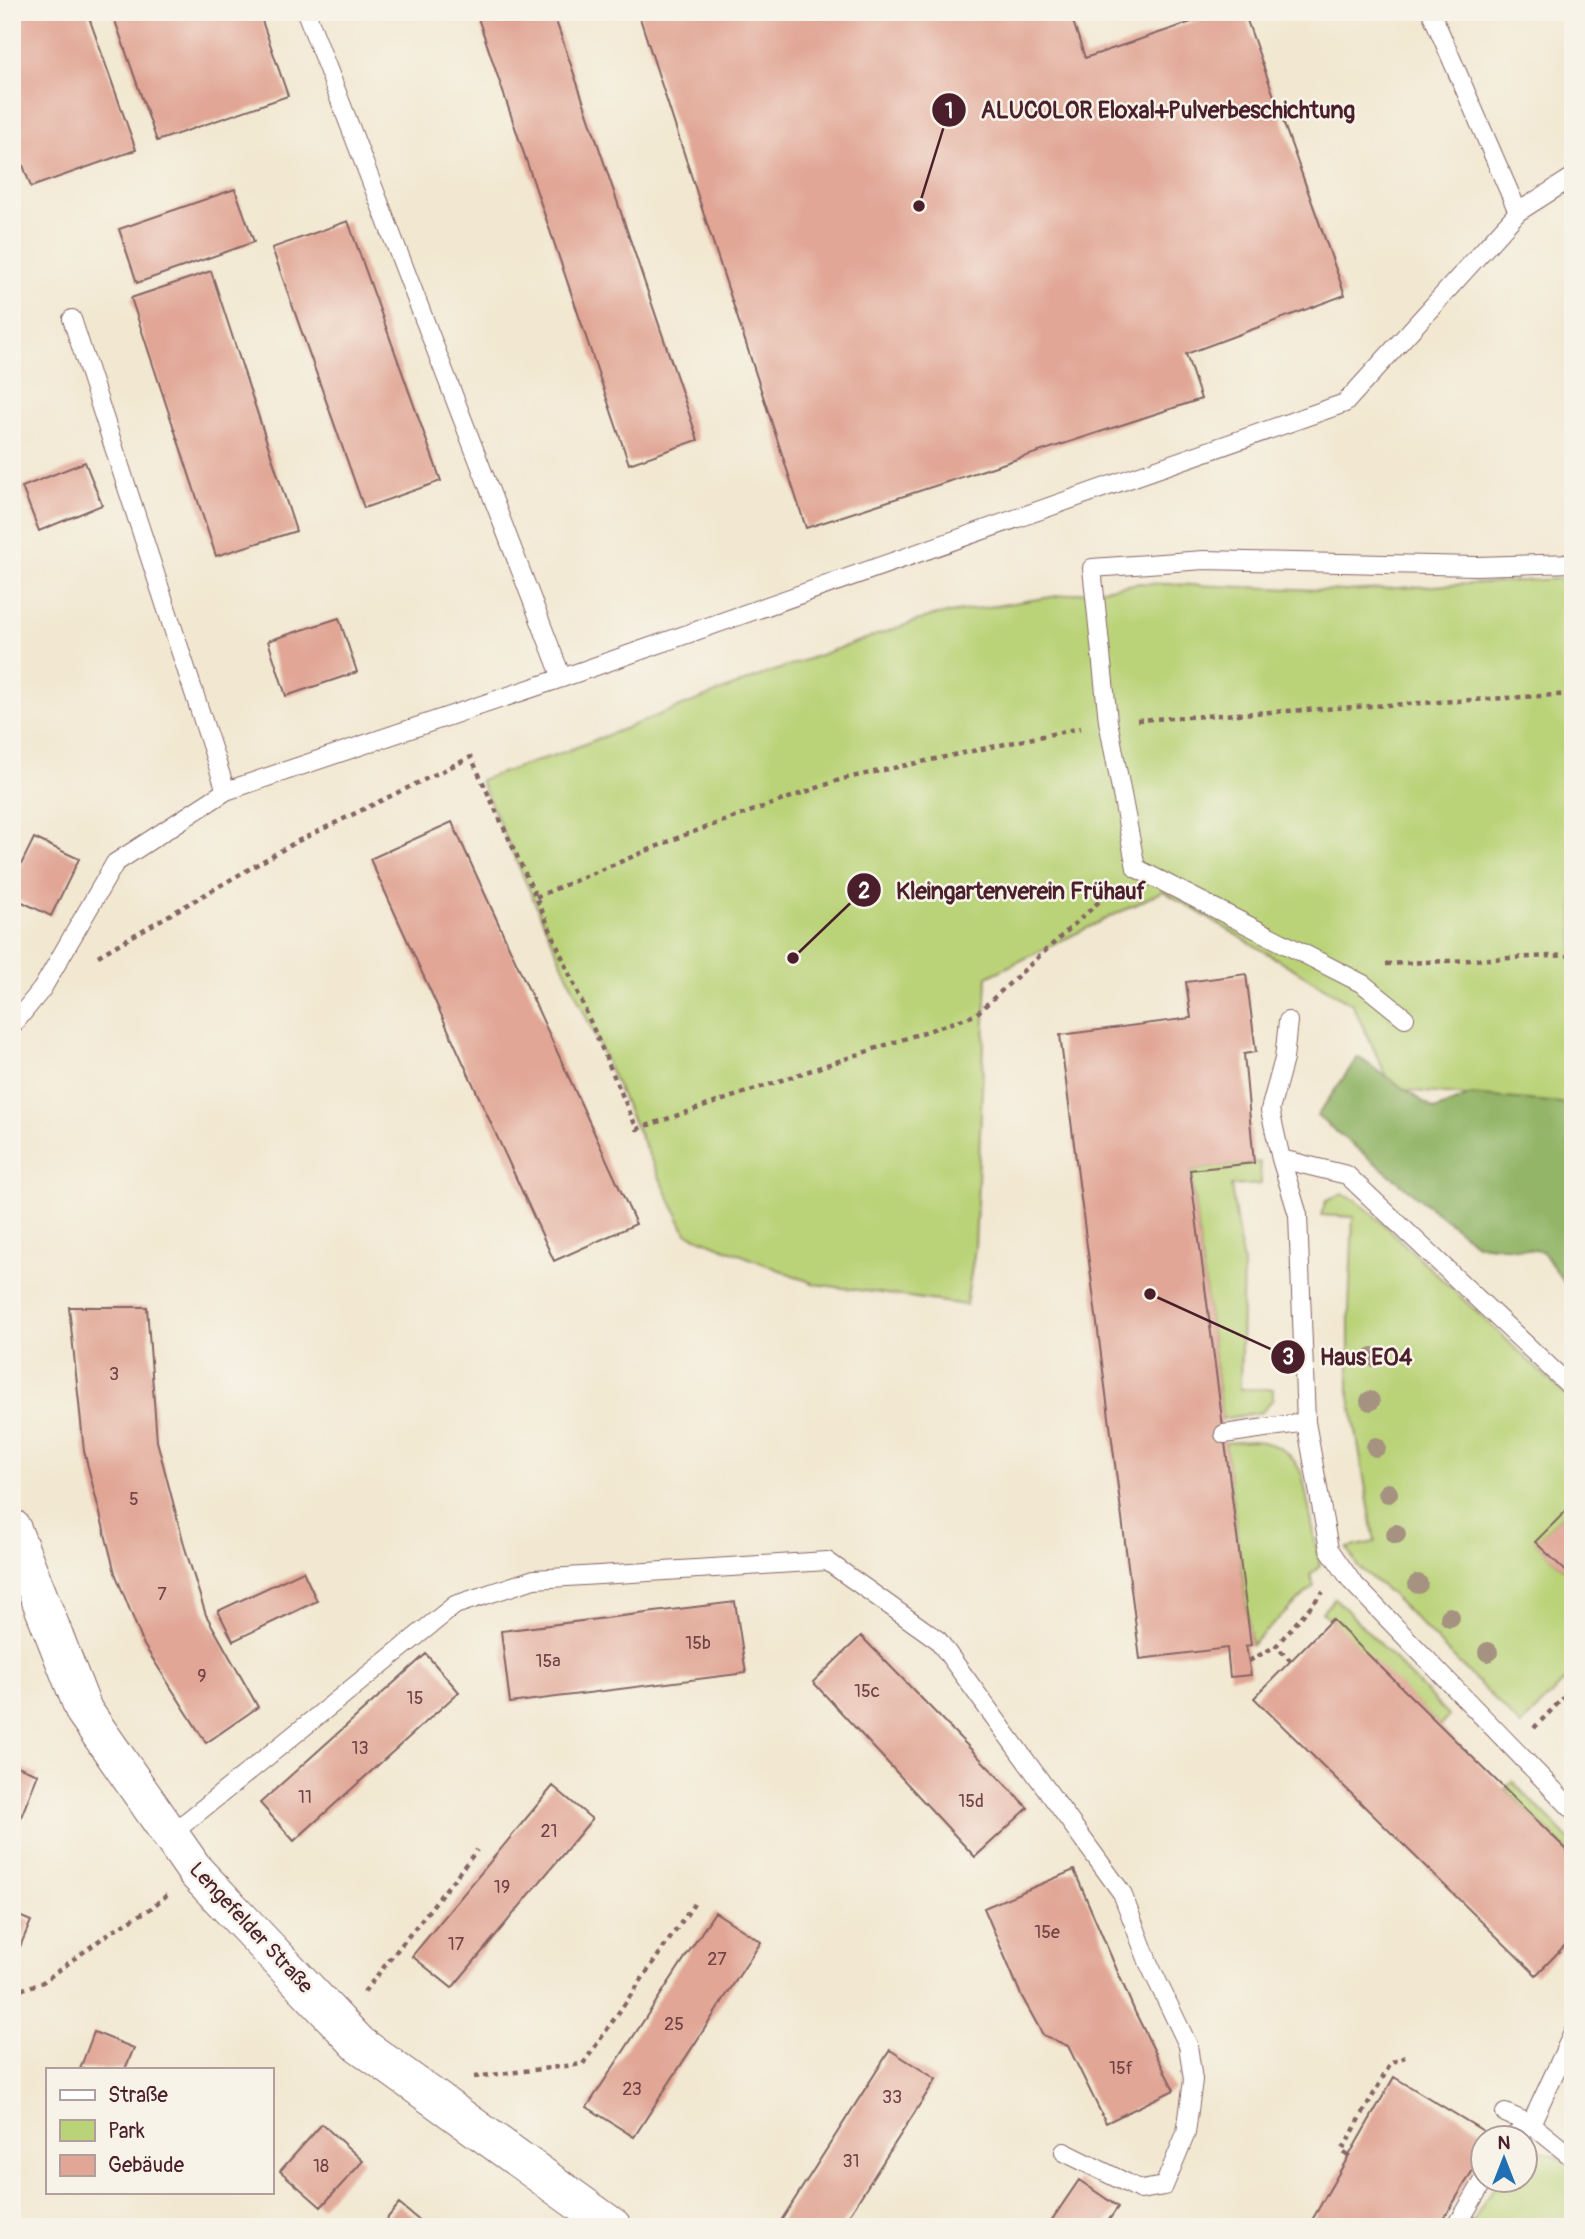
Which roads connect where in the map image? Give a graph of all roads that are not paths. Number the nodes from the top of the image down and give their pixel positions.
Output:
1 (306, 12) edge
2 (1431, 12) edge
3 (1573, 177) edge
4 (1518, 212) junction
5 (72, 319) dead end
6 (1573, 562) edge
7 (562, 678) junction
8 (226, 791) junction
9 (1405, 1018) dead end
10 (1289, 1021) dead end
11 (12, 1026) edge
12 (1281, 1159) junction
13 (1573, 1389) edge
14 (1306, 1422) junction
15 (1224, 1434) dead end
16 (12, 1528) edge
17 (1573, 1810) edge
18 (170, 1835) junction
19 (1573, 2033) edge
20 (1506, 2113) dead end
21 (1531, 2124) joint
22 (1540, 2131) edge
23 (1064, 2152) dead end
24 (1573, 2158) edge
25 (1475, 2194) edge
26 (613, 2227) edge
27 (1456, 2227) edge

1 - 7 lane
2 - 4 lane
3 - 4 lane
4 - 7 lane
5 - 8 lane
6 - 9 lane
7 - 8 lane
8 - 11 lane
10 - 12 lane
12 - 13 lane
12 - 14 lane
14 - 15 lane
14 - 17 lane
16 - 18 street, Lengefelder Straße
18 - 23 lane
18 - 26 street, Lengefelder Straße
19 - 21 lane
20 - 21 lane
22 - 24 lane
25 - 27 lane

